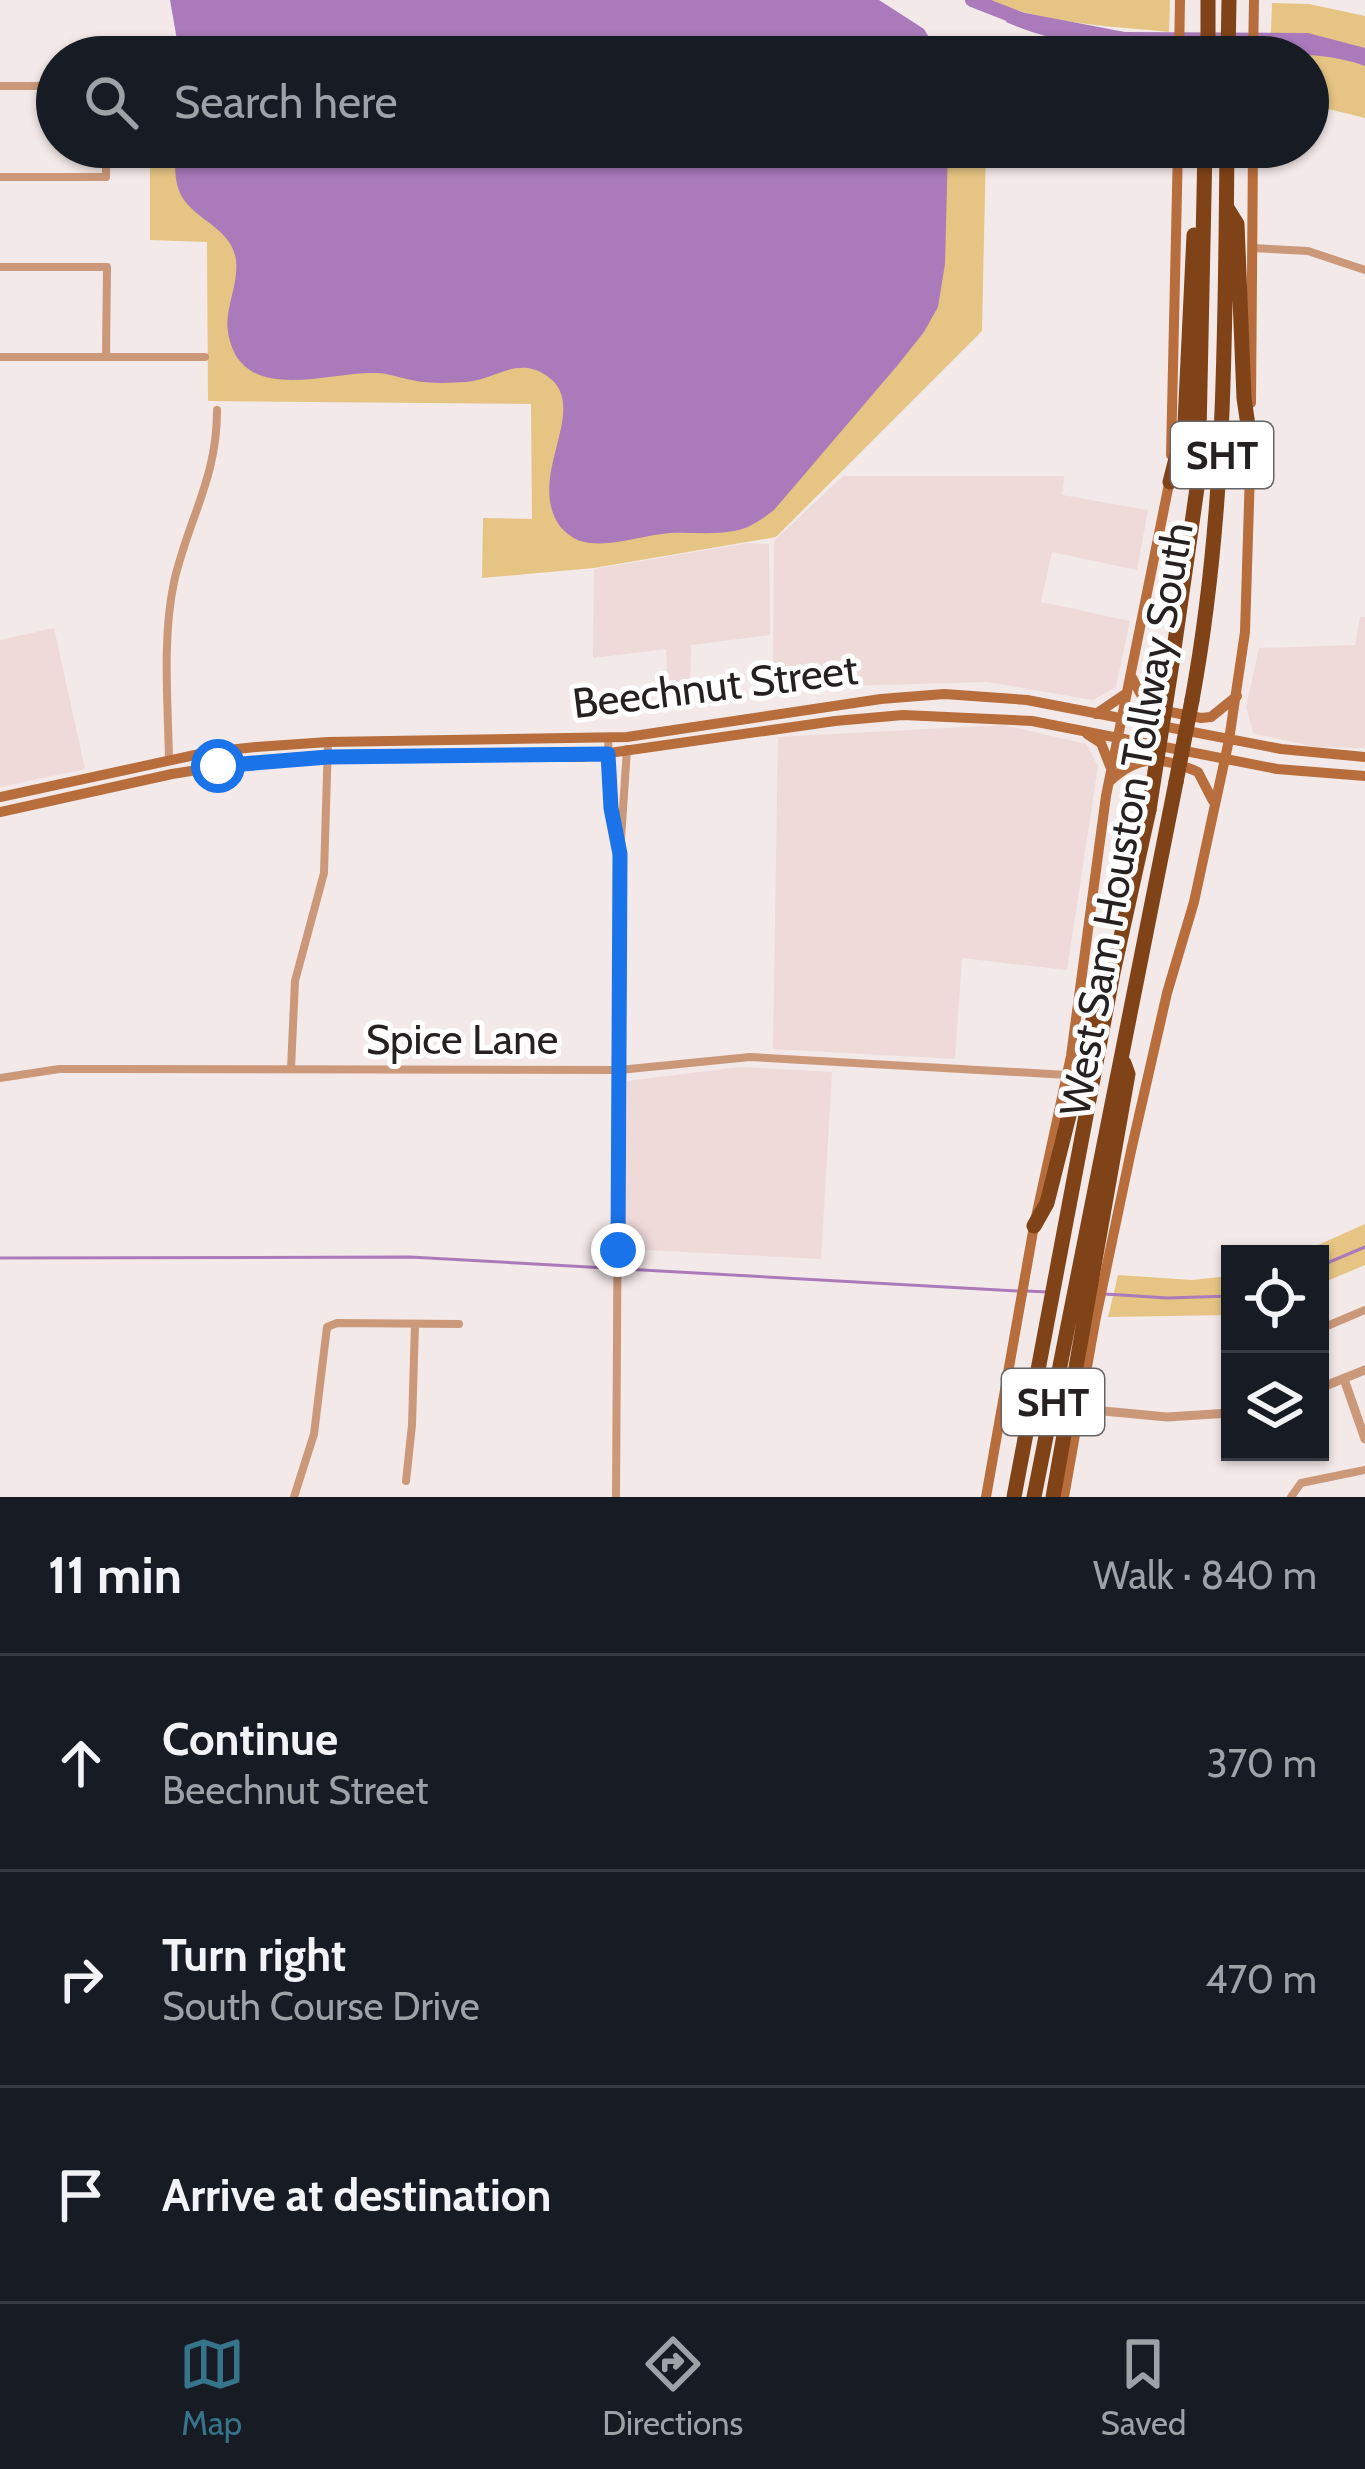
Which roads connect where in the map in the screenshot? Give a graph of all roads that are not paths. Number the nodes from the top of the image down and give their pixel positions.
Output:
1 (1180, 0) edge
2 (1253, 0) edge
3 (1180, 36) edge
4 (1253, 36) edge
5 (0, 86) edge
6 (36, 86) edge
7 (106, 168) edge
8 (1177, 168) edge
9 (1204, 168) edge
10 (1227, 168) edge
11 (1253, 168) edge
12 (0, 177) edge
13 (1203, 203) junction
14 (1227, 208) junction
15 (1252, 248) junction
16 (0, 267) edge
17 (1365, 270) edge
18 (0, 357) edge
19 (106, 357) junction
20 (205, 357) dead end
21 (218, 410) dead end
22 (1251, 446) junction
23 (1170, 482) junction
24 (1131, 676) junction
25 (1127, 693) junction
26 (902, 696) junction
27 (1236, 699) junction
28 (779, 714) junction
29 (1096, 714) junction
30 (903, 715) junction
31 (1122, 719) junction
32 (782, 728) junction
33 (1079, 730) junction
34 (627, 737) junction
35 (608, 738) junction
36 (1118, 738) junction
37 (449, 740) junction
38 (1229, 740) junction
39 (328, 742) junction
40 (1259, 745) junction
41 (627, 752) junction
42 (608, 754) junction
43 (448, 755) junction
44 (1324, 755) junction
45 (328, 757) junction
46 (1365, 757) edge
47 (169, 760) junction
48 (1225, 760) junction
49 (1259, 766) junction
50 (1322, 775) junction
51 (1110, 776) junction
52 (1365, 776) edge
53 (89, 778) junction
54 (145, 780) junction
55 (93, 792) junction
56 (0, 797) edge
57 (1215, 804) junction
58 (0, 812) edge
59 (620, 854) junction
60 (1113, 973) junction
61 (1121, 1056) junction
62 (291, 1069) junction
63 (619, 1070) junction
64 (1067, 1075) junction
65 (0, 1078) edge
66 (1034, 1226) junction
67 (1100, 1266) junction
68 (1365, 1310) edge
69 (1084, 1312) junction
70 (415, 1324) junction
71 (458, 1324) dead end
72 (1329, 1325) edge
73 (1365, 1370) edge
74 (1344, 1379) junction
75 (1329, 1385) edge
76 (1082, 1409) junction
77 (1221, 1414) edge
78 (1365, 1439) edge
79 (1365, 1470) edge
80 (406, 1481) dead end
81 (294, 1497) edge
82 (616, 1497) edge
83 (986, 1497) edge
84 (1014, 1497) edge
85 (1034, 1497) edge
86 (1053, 1497) edge
87 (1064, 1497) edge
88 (1291, 1497) edge

1 - 3 main road
2 - 4 main road
5 - 6 street
7 - 12 street
8 - 23 main road
9 - 13 highway, West Sam Houston Tollway South / SHT
10 - 14 highway, West Sam Houston Tollway South / SHT
11 - 15 main road
13 - 23 highway
13 - 60 highway, West Sam Houston Tollway South / SHT, bridge
14 - 22 highway
14 - 61 highway, West Sam Houston Tollway South / SHT, bridge
15 - 17 street
15 - 22 main road
16 - 19 street
18 - 19 street
19 - 20 street
21 - 47 street
22 - 27 main road
23 - 24 main road
24 - 25 main road
24 - 27 main road
25 - 29 main road
25 - 31 main road
26 - 28 main road, Beechnut Street
26 - 29 main road, Beechnut Street
26 - 30 main road
27 - 38 main road
27 - 40 main road
28 - 32 main road
28 - 34 main road, Beechnut Street
29 - 31 main road, Beechnut Street
30 - 32 main road, Beechnut Street
30 - 33 main road, Beechnut Street
31 - 36 main road
31 - 38 main road, Beechnut Street
32 - 41 main road, Beechnut Street
33 - 36 main road, Beechnut Street
33 - 51 main road
34 - 35 main road, Beechnut Street
34 - 41 street
35 - 37 main road, Beechnut Street
35 - 42 street
36 - 48 main road, Beechnut Street
36 - 51 main road
37 - 39 main road, Beechnut Street
37 - 43 main road
38 - 40 main road, Beechnut Street
38 - 48 main road
39 - 45 street
39 - 47 main road, Beechnut Street
40 - 44 main road, Beechnut Street
41 - 42 main road, Beechnut Street
41 - 59 street
42 - 43 main road, Beechnut Street
42 - 59 street
43 - 45 main road, Beechnut Street
44 - 46 main road, Beechnut Street
44 - 50 main road
45 - 54 main road, Beechnut Street
45 - 62 street
47 - 53 main road, Beechnut Street
47 - 54 main road
48 - 49 main road, Beechnut Street
48 - 57 main road
49 - 50 main road, Beechnut Street
49 - 57 main road
50 - 52 main road, Beechnut Street
51 - 57 main road
51 - 64 main road
53 - 55 main road
53 - 56 main road, Beechnut Street
54 - 55 main road, Beechnut Street
55 - 58 main road, Beechnut Street
57 - 67 main road
59 - 63 street
60 - 66 highway
60 - 84 highway, West Sam Houston Tollway South / SHT
61 - 67 highway
61 - 69 highway, West Sam Houston Tollway South / SHT
62 - 63 street, Spice Lane
62 - 65 street, Spice Lane
63 - 64 street, Spice Lane
63 - 82 street
64 - 66 main road
66 - 83 main road
67 - 69 highway
68 - 72 street
69 - 76 main road
69 - 85 highway, West Sam Houston Tollway South / SHT
69 - 86 highway
70 - 71 street
70 - 80 street
70 - 81 street
73 - 74 street
74 - 75 street
74 - 78 street
76 - 77 street
76 - 87 main road
79 - 88 street

